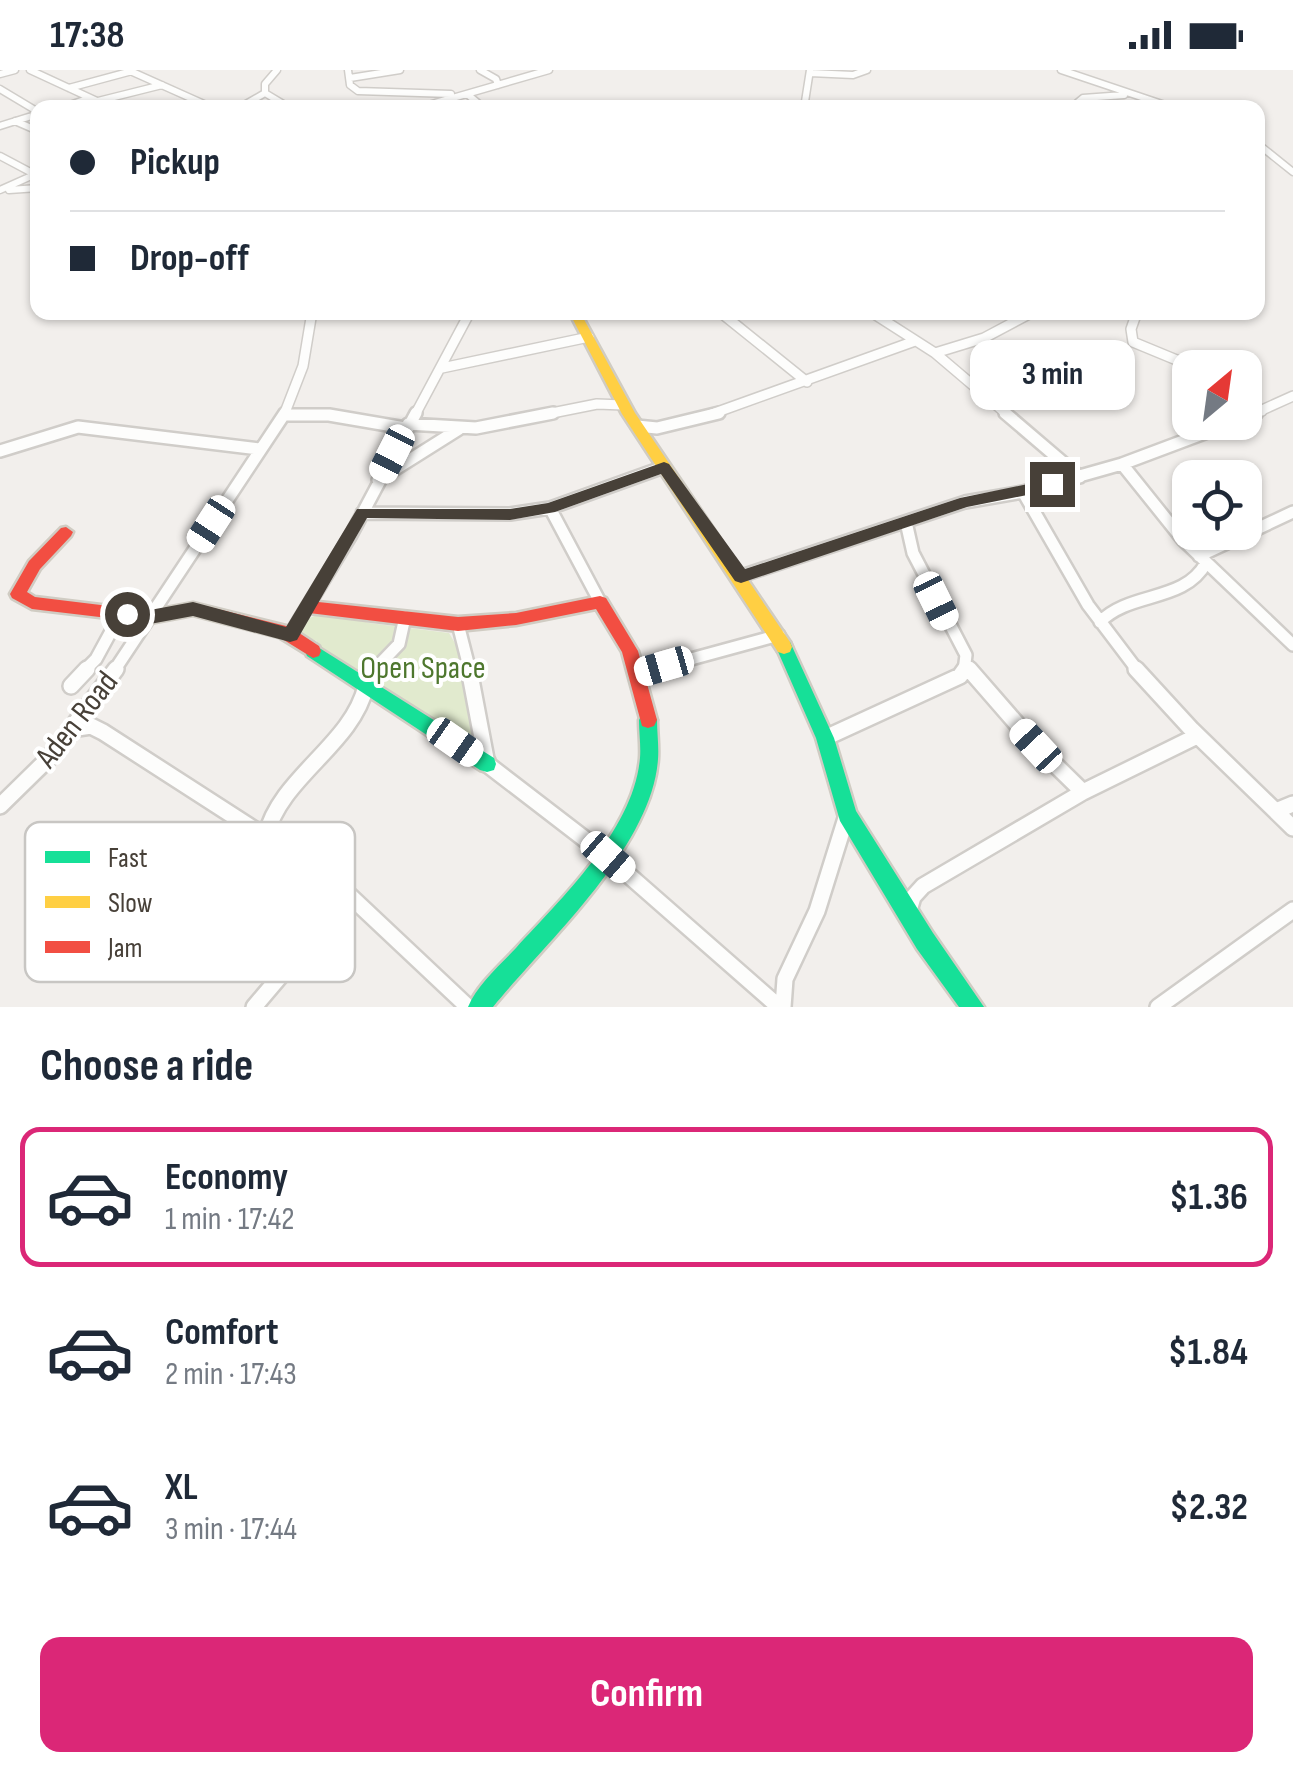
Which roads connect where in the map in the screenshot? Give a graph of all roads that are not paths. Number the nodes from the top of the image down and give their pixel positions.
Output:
1 (15, 70) edge
2 (30, 70) edge
3 (132, 70) edge
4 (277, 70) edge
5 (400, 70) edge
6 (480, 70) edge
7 (549, 70) edge
8 (867, 70) edge
9 (1061, 70) edge
10 (810, 72) edge
11 (0, 74) edge
12 (349, 74) edge
13 (163, 85) junction
14 (498, 85) junction
15 (69, 88) junction
16 (0, 89) edge
17 (265, 92) junction
18 (464, 95) junction
19 (1134, 95) junction
20 (94, 100) joint
21 (196, 100) edge
22 (247, 100) edge
23 (278, 100) edge
24 (446, 100) edge
25 (472, 100) edge
26 (806, 100) edge
27 (1081, 100) edge
28 (1149, 100) edge
29 (30, 107) edge
30 (30, 117) edge
31 (15, 121) junction
32 (0, 126) edge
33 (30, 128) edge
34 (1265, 150) edge
35 (0, 156) edge
36 (30, 170) edge
37 (1293, 172) edge
38 (30, 176) edge
39 (30, 189) edge
40 (0, 191) edge
41 (311, 320) edge
42 (466, 320) edge
43 (579, 320) edge
44 (730, 320) edge
45 (883, 320) edge
46 (1018, 320) edge
47 (1134, 320) edge
48 (589, 336) junction
49 (915, 341) junction
50 (935, 354) junction
51 (1172, 358) edge
52 (442, 368) junction
53 (807, 382) junction
54 (1293, 396) edge
55 (620, 399) junction
56 (1262, 412) edge
57 (284, 415) junction
58 (407, 426) junction
59 (459, 429) junction
60 (646, 429) junction
61 (1186, 440) edge
62 (259, 448) junction
63 (0, 451) edge
64 (1122, 464) junction
65 (664, 467) junction
66 (1080, 477) junction
67 (378, 480) junction
68 (1023, 492) junction
69 (550, 508) junction
70 (362, 513) junction
71 (1292, 514) edge
72 (906, 522) junction
73 (66, 532) dead end
74 (1203, 560) junction
75 (741, 576) junction
76 (600, 602) junction
77 (309, 607) junction
78 (120, 612) junction
79 (150, 617) junction
80 (405, 617) junction
81 (1100, 622) junction
82 (458, 624) junction
83 (290, 635) junction
84 (779, 635) junction
85 (1293, 644) edge
86 (967, 668) junction
87 (638, 674) junction
88 (364, 684) junction
89 (70, 686) dead end
90 (72, 729) junction
91 (1197, 736) junction
92 (825, 738) junction
93 (487, 764) junction
94 (1083, 792) junction
95 (1293, 804) edge
96 (0, 806) edge
97 (1276, 812) junction
98 (848, 815) junction
99 (244, 822) edge
100 (269, 822) edge
101 (1293, 828) edge
102 (608, 857) junction
103 (355, 900) edge
104 (1293, 910) edge
105 (908, 914) junction
106 (275, 982) edge
107 (254, 1007) edge
108 (468, 1007) edge
109 (479, 1007) edge
110 (781, 1007) edge
111 (972, 1007) edge
112 (1158, 1007) edge

1 - 11 street
2 - 15 street
3 - 13 street
3 - 15 street
4 - 17 street
5 - 12 street
6 - 14 street
7 - 14 street
8 - 10 street
9 - 19 street
10 - 26 street
12 - 18 street
13 - 20 street
13 - 21 street
14 - 18 street
15 - 20 street
16 - 29 street
17 - 22 street
17 - 23 street
18 - 24 street
18 - 25 street
19 - 27 street
19 - 28 street
30 - 31 street
31 - 32 street
31 - 33 street
34 - 37 street
35 - 36 street
38 - 40 street
39 - 40 street
41 - 57 street, Aden Road
42 - 52 street
43 - 48 street
44 - 53 street
45 - 49 street
46 - 50 street
47 - 51 street
48 - 52 street
48 - 55 street
49 - 50 street
49 - 53 street
50 - 66 street
52 - 58 street
53 - 60 street
54 - 56 street
55 - 59 street
55 - 60 street
57 - 58 street
57 - 62 street, Aden Road
58 - 59 street
58 - 67 street
59 - 67 street
60 - 65 street
61 - 64 street
62 - 63 street
62 - 79 street, Aden Road
64 - 66 street
64 - 74 street
65 - 69 street
65 - 75 street
66 - 68 street
67 - 70 street
68 - 72 street
68 - 81 street
69 - 70 street
69 - 76 street
70 - 77 street
71 - 74 street
72 - 75 street
72 - 86 street
73 - 78 street
74 - 81 street
74 - 85 street
75 - 84 street
76 - 82 street
76 - 87 street
77 - 80 street
77 - 83 street
78 - 79 street
78 - 89 street
79 - 83 street
79 - 90 street, Aden Road
80 - 82 street
80 - 88 street
81 - 91 street
82 - 93 street
83 - 88 street
84 - 87 street
84 - 92 street
86 - 92 street
86 - 94 street
87 - 102 street
88 - 93 street
88 - 100 street
90 - 96 street, Aden Road
90 - 99 street
91 - 94 street
91 - 97 street
92 - 98 street
93 - 102 street
94 - 105 street
95 - 97 street
97 - 101 street
98 - 105 street
98 - 110 street
102 - 109 street
102 - 110 street
103 - 108 street
104 - 112 street
105 - 111 street
106 - 107 street

